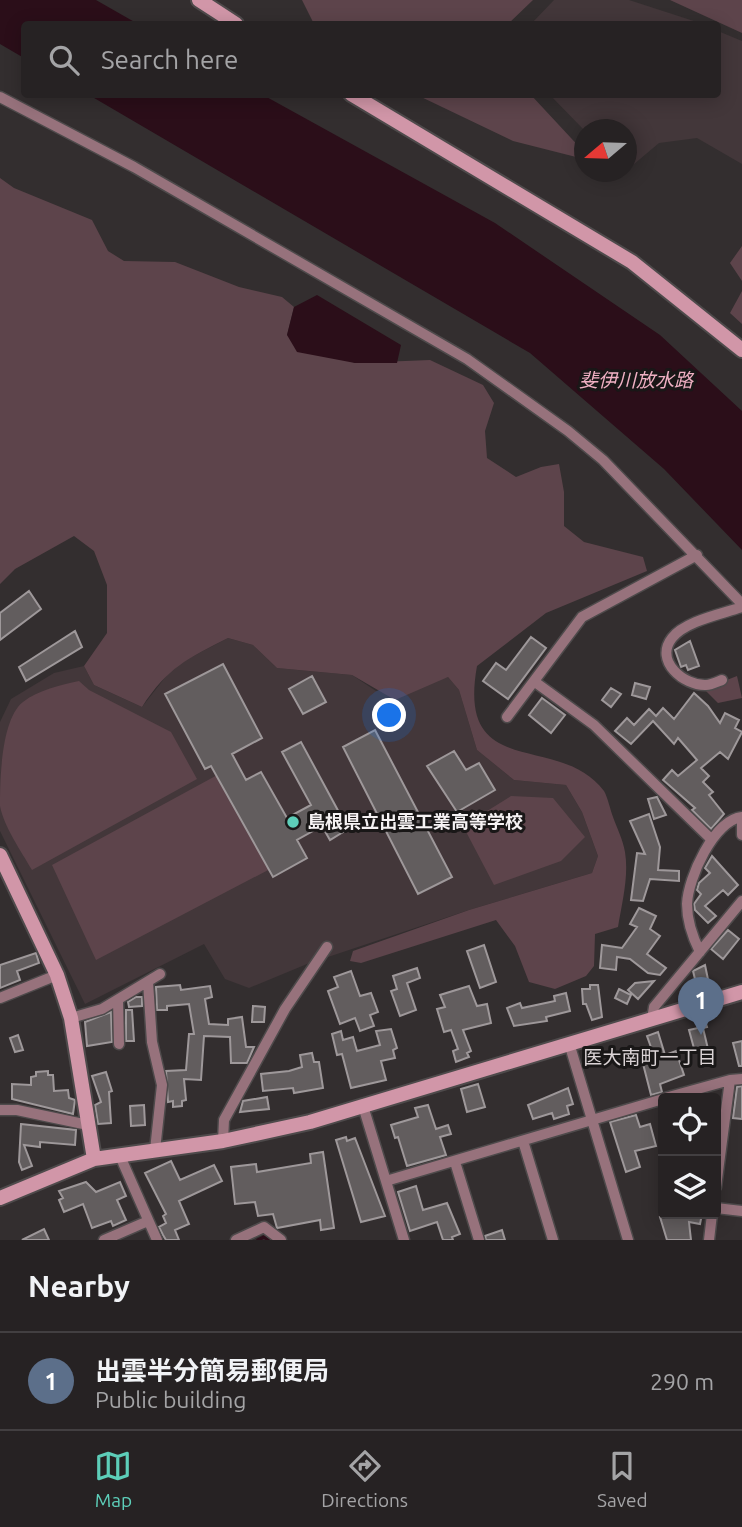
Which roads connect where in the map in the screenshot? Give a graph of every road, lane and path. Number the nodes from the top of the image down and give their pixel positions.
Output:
1 (199, 0) edge
2 (231, 21) edge
3 (0, 97) edge
4 (358, 98) edge
5 (742, 350) edge
6 (696, 555) junction
7 (742, 606) edge
8 (722, 680) dead end
9 (535, 682) junction
10 (507, 716) dead end
11 (742, 818) edge
12 (742, 835) edge
13 (711, 839) junction
14 (0, 855) edge
15 (742, 901) edge
16 (327, 947) dead end
17 (700, 952) junction
18 (160, 974) dead end
19 (57, 975) junction
20 (148, 982) junction
21 (742, 992) edge
22 (0, 998) edge
23 (117, 1000) junction
24 (71, 1018) junction
25 (652, 1018) junction
26 (569, 1043) junction
27 (119, 1044) dead end
28 (742, 1079) edge
29 (730, 1080) junction
30 (689, 1093) edge
31 (658, 1102) edge
32 (363, 1106) junction
33 (0, 1110) edge
34 (591, 1119) junction
35 (88, 1125) junction
36 (223, 1141) junction
37 (523, 1141) junction
38 (155, 1150) junction
39 (120, 1156) junction
40 (720, 1156) edge
41 (94, 1159) junction
42 (455, 1161) junction
43 (386, 1181) junction
44 (0, 1198) edge
45 (721, 1209) edge
46 (742, 1211) edge
47 (711, 1219) edge
48 (148, 1221) junction
49 (104, 1240) edge
50 (157, 1240) edge
51 (236, 1240) edge
52 (281, 1240) edge
53 (404, 1240) edge
54 (479, 1240) edge
55 (553, 1240) edge
56 (628, 1240) edge
57 (709, 1240) edge

1 - 2 street
3 - 6 street
4 - 5 street
6 - 7 street
6 - 9 street
7 - 8 street
9 - 10 street
9 - 13 street
11 - 12 street
11 - 13 street
13 - 17 street
14 - 19 street
15 - 17 street
16 - 36 street
17 - 25 street
18 - 20 street
19 - 22 street
19 - 24 street
20 - 23 street
20 - 38 street
21 - 25 street
23 - 24 street
23 - 27 street
24 - 35 street
25 - 26 street
26 - 32 street
26 - 34 street
28 - 29 street
29 - 30 street
29 - 40 street
31 - 34 street
32 - 36 street
32 - 43 street
33 - 35 street
34 - 37 street
34 - 56 street
35 - 41 street
36 - 38 street
37 - 42 street
37 - 55 street
38 - 39 street
39 - 41 street
39 - 48 street
41 - 44 street
42 - 43 street
42 - 54 street
43 - 53 street
45 - 46 street
47 - 57 street
48 - 49 street
48 - 50 street
51 - 52 street

